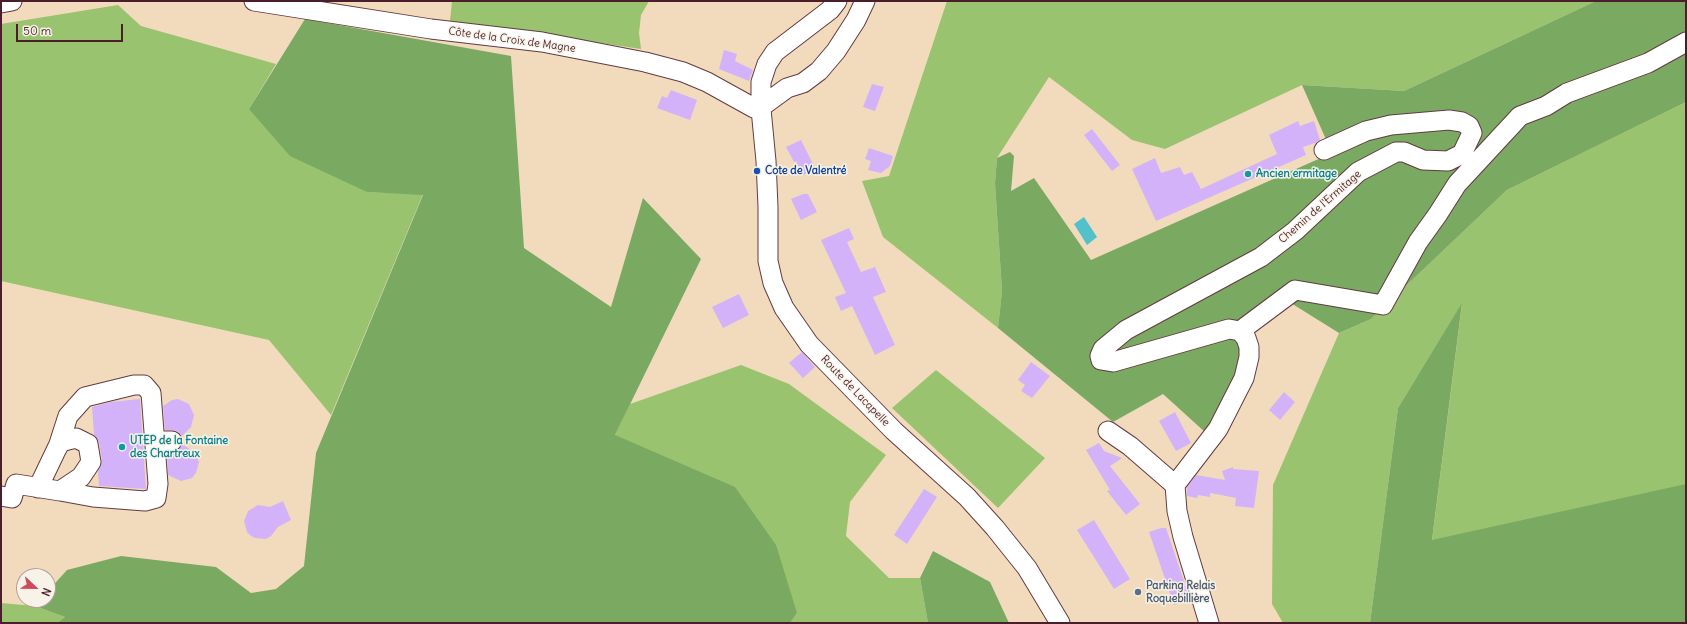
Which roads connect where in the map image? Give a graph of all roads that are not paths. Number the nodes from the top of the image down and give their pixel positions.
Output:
1 (12, 1) edge
2 (254, 1) edge
3 (836, 1) edge
4 (865, 1) edge
5 (1, 3) edge
6 (1686, 42) edge
7 (761, 82) junction
8 (787, 88) junction
9 (761, 108) junction
10 (1324, 150) dead end
11 (1240, 331) junction
12 (1108, 431) dead end
13 (58, 447) junction
14 (1175, 485) junction
15 (38, 488) junction
16 (60, 491) junction
17 (1, 496) edge
18 (1060, 623) edge
19 (1209, 623) edge

1 - 5 street
2 - 9 street, Côte de la Croix de Magne
3 - 7 street, Route de Lacapelle
4 - 8 street
6 - 11 street
7 - 8 street
7 - 9 street, Route de Lacapelle
8 - 9 street
9 - 18 street, Route de Lacapelle
10 - 11 street, Chemin de l'Ermitage
11 - 14 street
12 - 14 street
13 - 15 street
13 - 16 street
13 - 16 street
14 - 19 street
15 - 16 street
15 - 17 street

